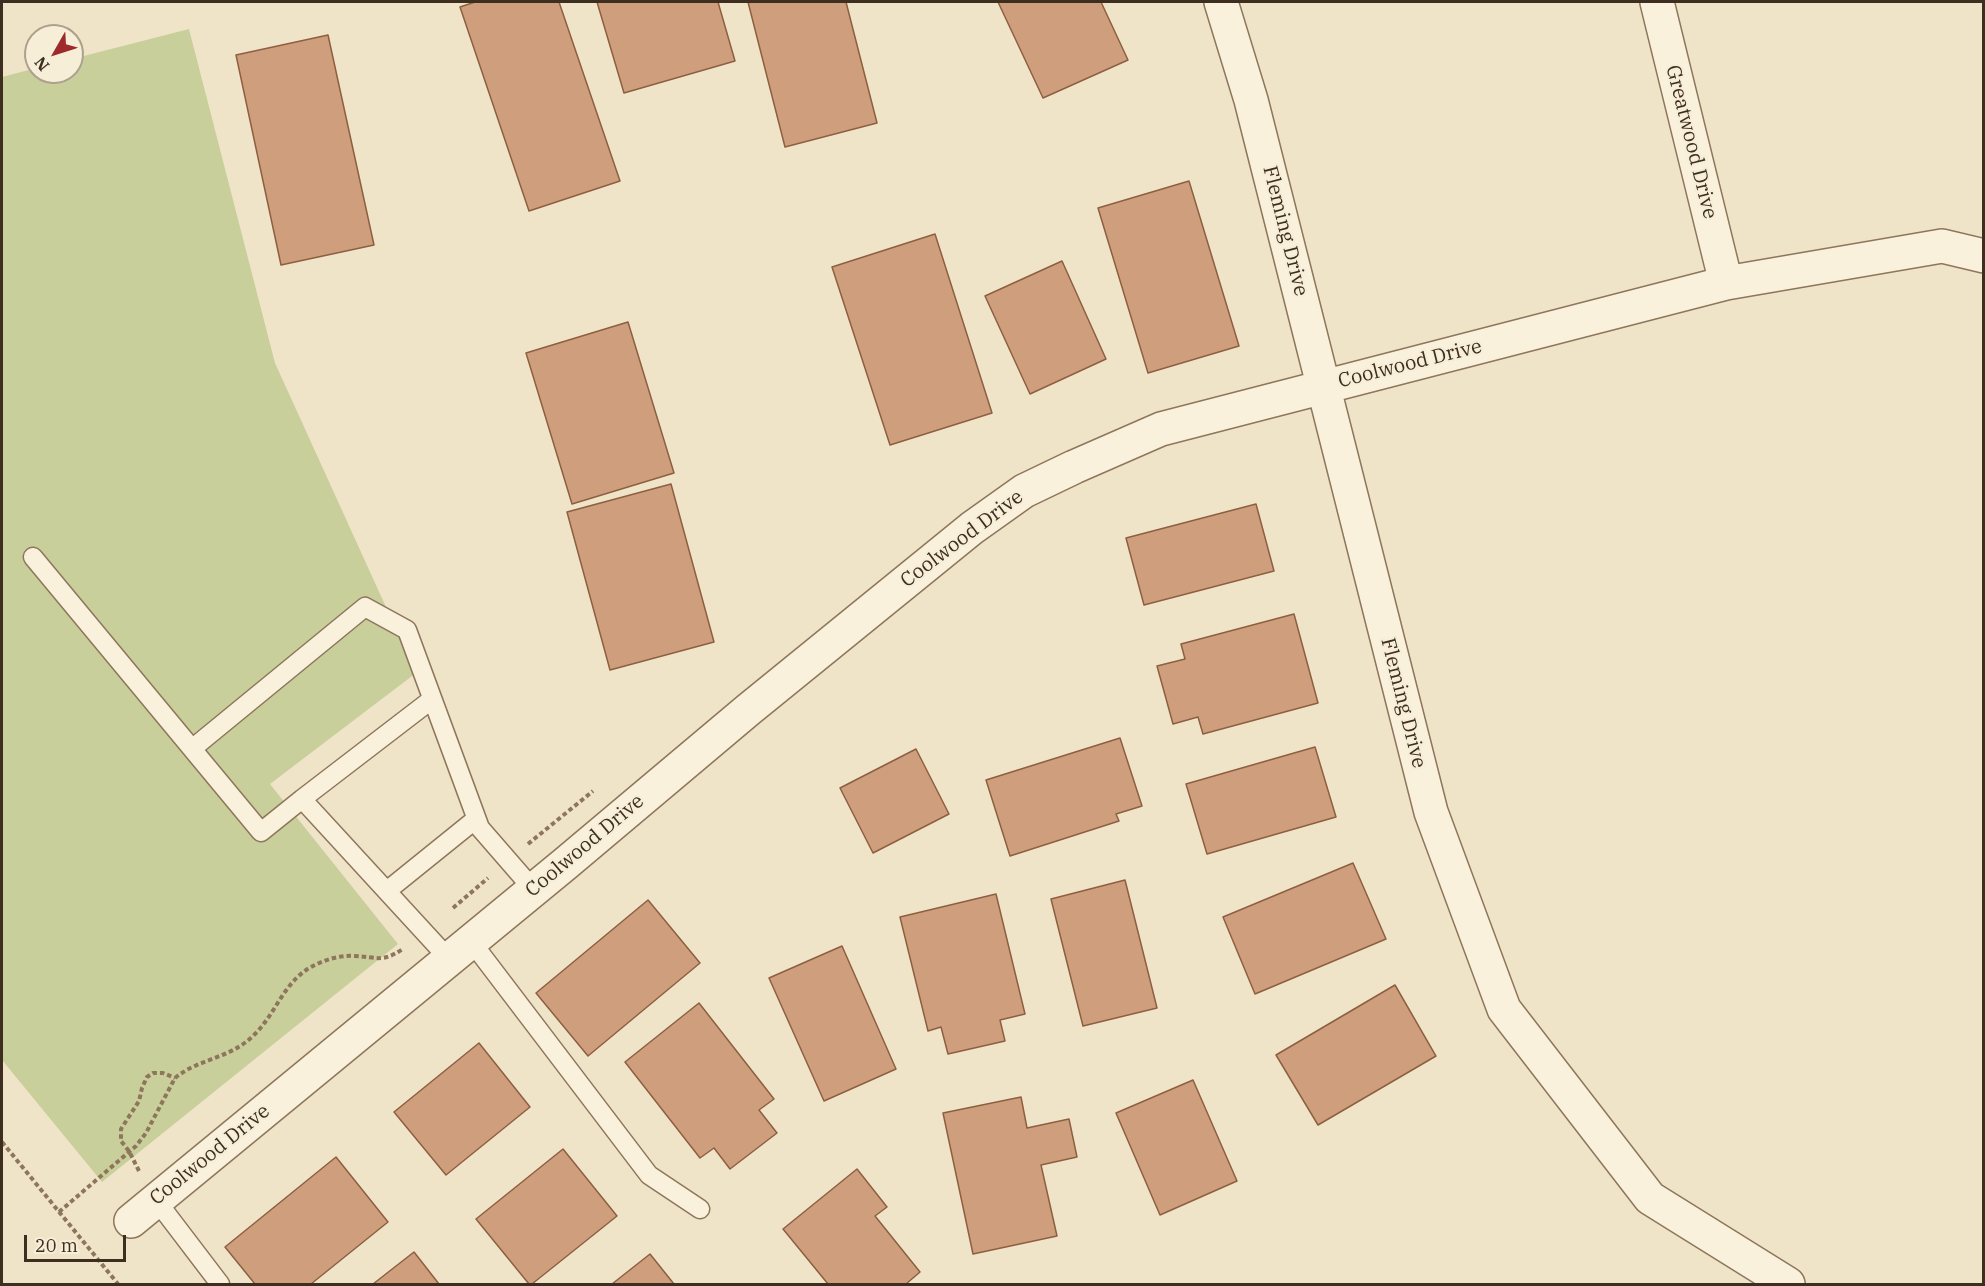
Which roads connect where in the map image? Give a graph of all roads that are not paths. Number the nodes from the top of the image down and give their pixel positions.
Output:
1 (1221, 2) edge
2 (1657, 2) edge
3 (1983, 256) edge
4 (1726, 284) junction
5 (1324, 386) junction
6 (33, 557) dead end
7 (431, 700) junction
8 (193, 748) junction
9 (302, 799) junction
10 (476, 819) junction
11 (388, 890) junction
12 (533, 890) junction
13 (460, 950) junction
14 (156, 1200) junction
15 (700, 1209) dead end
16 (131, 1221) dead end
17 (220, 1284) edge
18 (1788, 1284) edge

1 - 5 street, Fleming Drive
2 - 4 street, Greatwood Drive
3 - 4 street, Coolwood Drive
4 - 5 street, Coolwood Drive
5 - 12 street, Coolwood Drive
5 - 18 street, Fleming Drive
6 - 8 lane
7 - 8 lane
7 - 9 lane
7 - 10 lane
8 - 9 lane
9 - 11 lane
10 - 11 lane
10 - 12 lane
11 - 13 lane
12 - 13 street, Coolwood Drive
13 - 14 street, Coolwood Drive
13 - 15 lane
14 - 16 street, Coolwood Drive
14 - 17 lane

